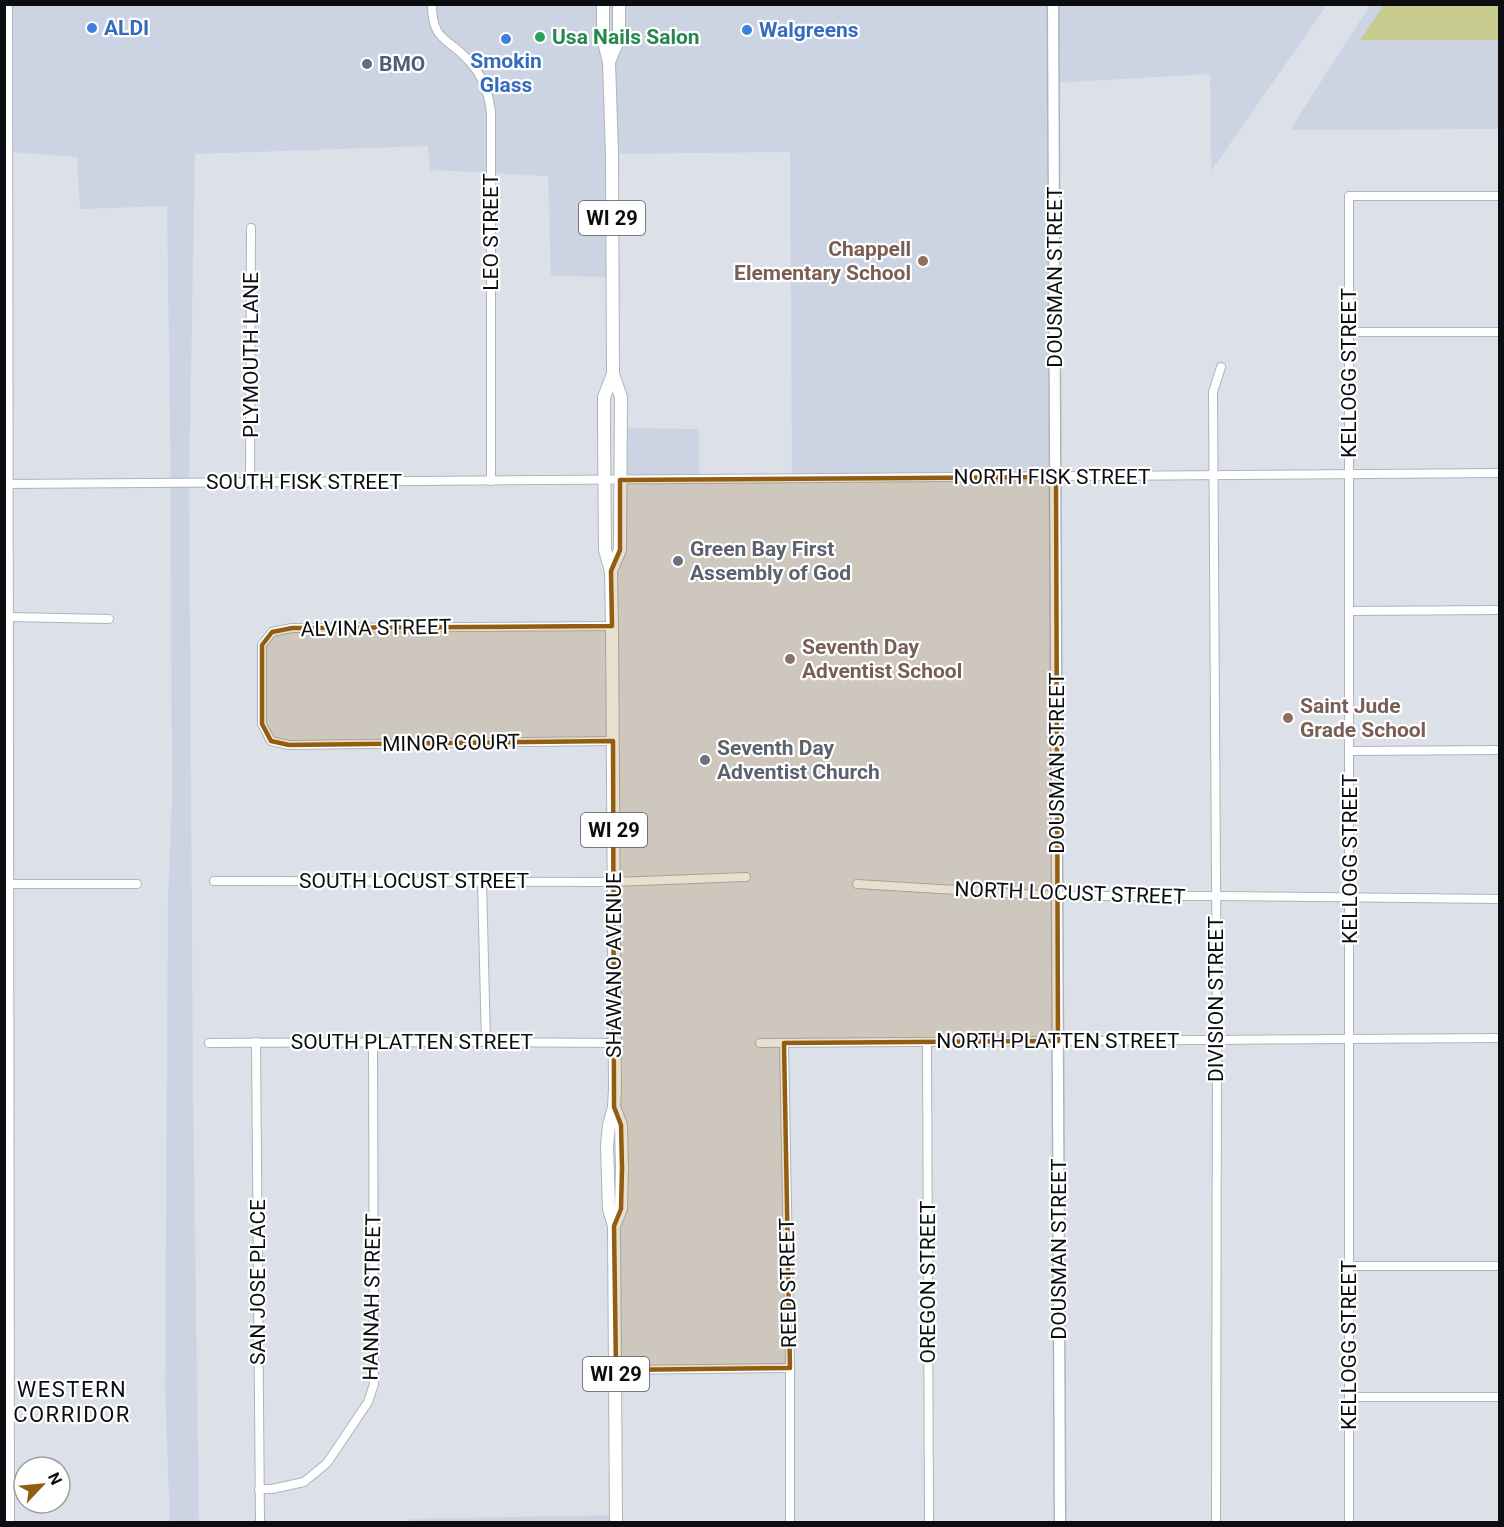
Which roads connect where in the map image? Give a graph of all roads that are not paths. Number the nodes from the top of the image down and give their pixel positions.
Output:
1 (8, 4) edge
2 (432, 4) edge
3 (603, 4) edge
4 (619, 4) edge
5 (1053, 4) edge
6 (609, 62) junction
7 (6, 66) edge
8 (1500, 196) edge
9 (250, 228) dead end
10 (1349, 332) junction
11 (1500, 332) edge
12 (1221, 367) dead end
13 (613, 374) junction
14 (1500, 473) edge
15 (1349, 474) junction
16 (1213, 475) junction
17 (1056, 477) junction
18 (604, 480) junction
19 (620, 480) junction
20 (491, 481) junction
21 (250, 482) junction
22 (7, 484) edge
23 (611, 571) junction
24 (1500, 610) edge
25 (1349, 611) junction
26 (9, 617) junction
27 (109, 619) dead end
28 (612, 626) junction
29 (613, 741) junction
30 (288, 745) joint
31 (1500, 750) edge
32 (1350, 751) junction
33 (746, 877) dead end
34 (214, 881) dead end
35 (482, 881) junction
36 (614, 882) junction
37 (7, 884) edge
38 (137, 884) dead end
39 (857, 884) dead end
40 (1057, 896) junction
41 (1216, 896) junction
42 (1350, 897) junction
43 (1500, 899) edge
44 (1500, 1038) edge
45 (1350, 1039) junction
46 (1217, 1040) junction
47 (486, 1041) junction
48 (1058, 1041) junction
49 (210, 1042) dead end
50 (256, 1042) junction
51 (373, 1042) junction
52 (927, 1042) junction
53 (614, 1043) junction
54 (760, 1043) dead end
55 (784, 1043) junction
56 (1349, 1266) junction
57 (1500, 1266) edge
58 (789, 1368) junction
59 (616, 1370) junction
60 (1349, 1397) junction
61 (1500, 1397) edge
62 (7, 1457) edge
63 (259, 1489) junction
64 (10, 1522) edge
65 (260, 1522) edge
66 (616, 1522) edge
67 (790, 1522) edge
68 (929, 1522) edge
69 (1060, 1522) edge
70 (1216, 1522) edge
71 (1349, 1522) edge

1 - 7 street
2 - 20 street, LEO STREET
3 - 6 main road, SHAWANO AVENUE / WI 29
4 - 6 main road, SHAWANO AVENUE / WI 29
5 - 17 street, DOUSMAN STREET
6 - 13 main road, SHAWANO AVENUE / WI 29
7 - 22 street
8 - 10 street, KELLOGG STREET
9 - 21 street, PLYMOUTH LANE
10 - 11 street
10 - 15 street, KELLOGG STREET
12 - 16 street, DIVISION STREET
13 - 18 main road, SHAWANO AVENUE / WI 29
13 - 19 main road, SHAWANO AVENUE / WI 29
14 - 15 street, NORTH FISK STREET
15 - 16 street, NORTH FISK STREET
15 - 25 street, KELLOGG STREET
16 - 17 street, NORTH FISK STREET
16 - 41 street, DIVISION STREET
17 - 19 street, NORTH FISK STREET
17 - 40 street, DOUSMAN STREET
18 - 19 street, NORTH FISK STREET
18 - 20 street, SOUTH FISK STREET
18 - 23 main road, SHAWANO AVENUE / WI 29
19 - 23 main road, SHAWANO AVENUE / WI 29
20 - 21 street, SOUTH FISK STREET
21 - 22 street, SOUTH FISK STREET
22 - 26 street
23 - 28 main road, SHAWANO AVENUE / WI 29
24 - 25 street
25 - 32 street, KELLOGG STREET
26 - 27 street
26 - 37 street
28 - 29 main road, SHAWANO AVENUE / WI 29
28 - 30 street, ALVINA STREET
29 - 30 street, MINOR COURT
29 - 36 main road, SHAWANO AVENUE / WI 29
31 - 32 street
32 - 42 street, KELLOGG STREET
33 - 36 street
34 - 35 street, SOUTH LOCUST STREET
35 - 36 street, SOUTH LOCUST STREET
35 - 47 street
36 - 53 main road, SHAWANO AVENUE / WI 29
37 - 38 street
37 - 62 street
39 - 40 street, NORTH LOCUST STREET
40 - 41 street, NORTH LOCUST STREET
40 - 48 street, DOUSMAN STREET
41 - 42 street, NORTH LOCUST STREET
41 - 46 street, DIVISION STREET
42 - 43 street, NORTH LOCUST STREET
42 - 45 street, KELLOGG STREET
44 - 45 street, NORTH PLATTEN STREET
45 - 46 street, NORTH PLATTEN STREET
45 - 56 street, KELLOGG STREET
46 - 48 street, NORTH PLATTEN STREET
46 - 70 street, DIVISION STREET
47 - 51 street, SOUTH PLATTEN STREET
47 - 53 street, SOUTH PLATTEN STREET
48 - 52 street, NORTH PLATTEN STREET
48 - 69 street, DOUSMAN STREET
49 - 50 street, SOUTH PLATTEN STREET
50 - 51 street, SOUTH PLATTEN STREET
50 - 63 street, SAN JOSE PLACE
51 - 63 street, HANNAH STREET
52 - 55 street, NORTH PLATTEN STREET
52 - 68 street, OREGON STREET
53 - 59 main road, SHAWANO AVENUE / WI 29
54 - 55 street, NORTH PLATTEN STREET
55 - 58 street, REED STREET
56 - 57 street
56 - 60 street, KELLOGG STREET
58 - 59 street
58 - 67 street, REED STREET
59 - 66 main road, SHAWANO AVENUE / WI 29
60 - 61 street
60 - 71 street, KELLOGG STREET
62 - 64 street
63 - 65 street, SAN JOSE PLACE

